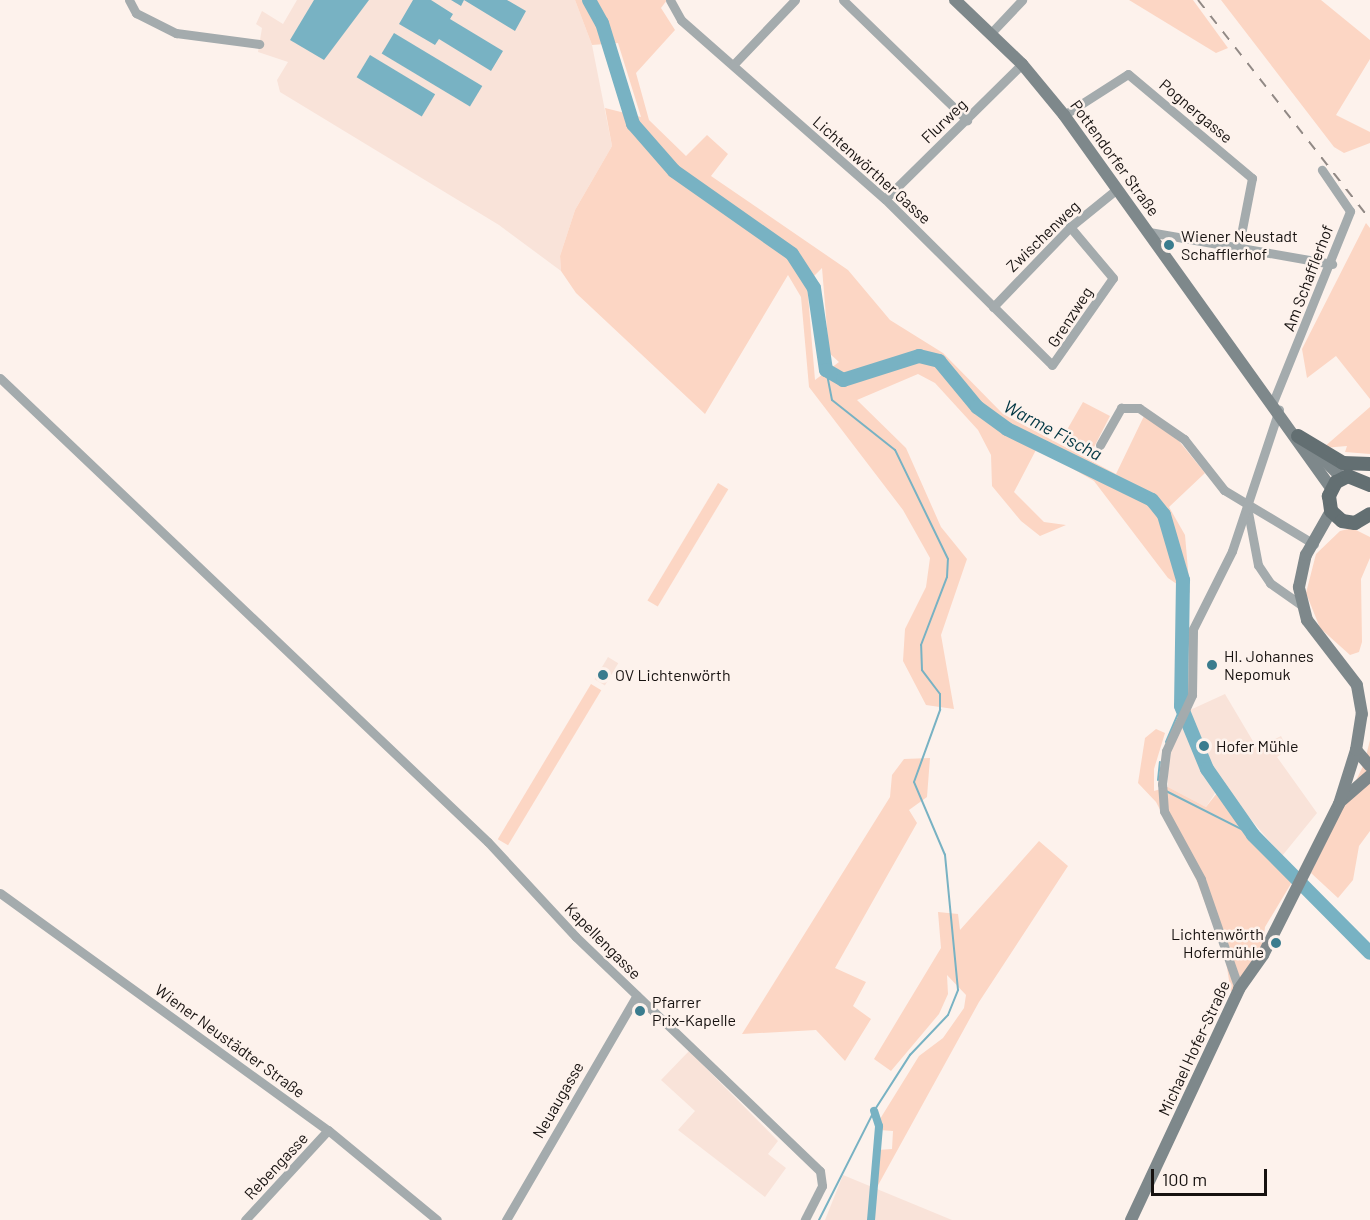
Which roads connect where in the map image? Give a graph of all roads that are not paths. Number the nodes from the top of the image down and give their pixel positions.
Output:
1 (129, 0) edge
2 (795, 0) edge
3 (843, 0) edge
4 (955, 0) edge
5 (1022, 0) edge
6 (670, 1) edge
7 (990, 34) junction
8 (259, 44) dead end
9 (1022, 64) junction
10 (733, 65) junction
11 (1064, 115) junction
12 (967, 120) junction
13 (1322, 170) dead end
14 (1117, 189) junction
15 (885, 199) junction
16 (1070, 227) junction
17 (1149, 232) junction
18 (1239, 245) junction
19 (1332, 264) junction
20 (993, 307) junction
21 (1052, 365) joint
22 (0, 378) edge
23 (1276, 406) junction
24 (1298, 436) junction
25 (1100, 445) dead end
26 (1370, 464) edge
27 (1342, 478) junction
28 (1368, 481) edge
29 (1331, 488) junction
30 (1248, 500) junction
31 (1337, 516) junction
32 (1367, 521) edge
33 (1314, 544) junction
34 (1300, 604) junction
35 (1356, 750) junction
36 (1370, 766) edge
37 (1370, 776) edge
38 (1339, 804) junction
39 (0, 893) edge
40 (1239, 989) junction
41 (637, 995) junction
42 (328, 1130) junction
43 (244, 1220) edge
44 (437, 1220) edge
45 (506, 1220) edge
46 (805, 1220) edge
47 (1131, 1220) edge

1 - 8 street
2 - 10 street
3 - 12 street
4 - 7 main road, Pottendorfer Straße
5 - 7 street
6 - 10 street, Lichtenwörther Gasse
7 - 9 main road, Pottendorfer Straße
9 - 11 main road, Pottendorfer Straße
9 - 12 street, Flurweg
10 - 15 street, Lichtenwörther Gasse
11 - 14 main road, Pottendorfer Straße
11 - 18 street, Pognergasse
12 - 15 street, Flurweg
13 - 19 street, Am Schafflerhof
14 - 16 street, Zwischenweg
14 - 17 main road, Pottendorfer Straße
15 - 20 street, Lichtenwörther Gasse
16 - 20 street, Zwischenweg
16 - 21 street, Grenzweg
17 - 18 street
17 - 23 main road, Pottendorfer Straße
18 - 19 street
19 - 23 street, Am Schafflerhof
20 - 21 street, Lichtenwörther Gasse
22 - 41 street, Kapellengasse
23 - 24 main road, Pottendorfer Straße
23 - 30 street, Am Schafflerhof
24 - 26 main road
24 - 27 main road, Pottendorfer Straße
24 - 29 main road, Pottendorfer Straße
25 - 30 street
27 - 28 main road
27 - 29 main road
29 - 31 main road
30 - 33 street
30 - 34 street
30 - 40 street, Am Schafflerhof
31 - 32 main road
31 - 33 main road
33 - 34 main road
34 - 35 main road
35 - 36 main road
35 - 38 main road
37 - 38 main road
38 - 40 main road, Michael Hofer-Straße
39 - 42 street, Wiener Neustädter Straße
40 - 47 main road, Michael Hofer-Straße
41 - 45 street, Neuaugasse
41 - 46 street, Kapellengasse
42 - 43 street, Rebengasse
42 - 44 street, Wiener Neustädter Straße

